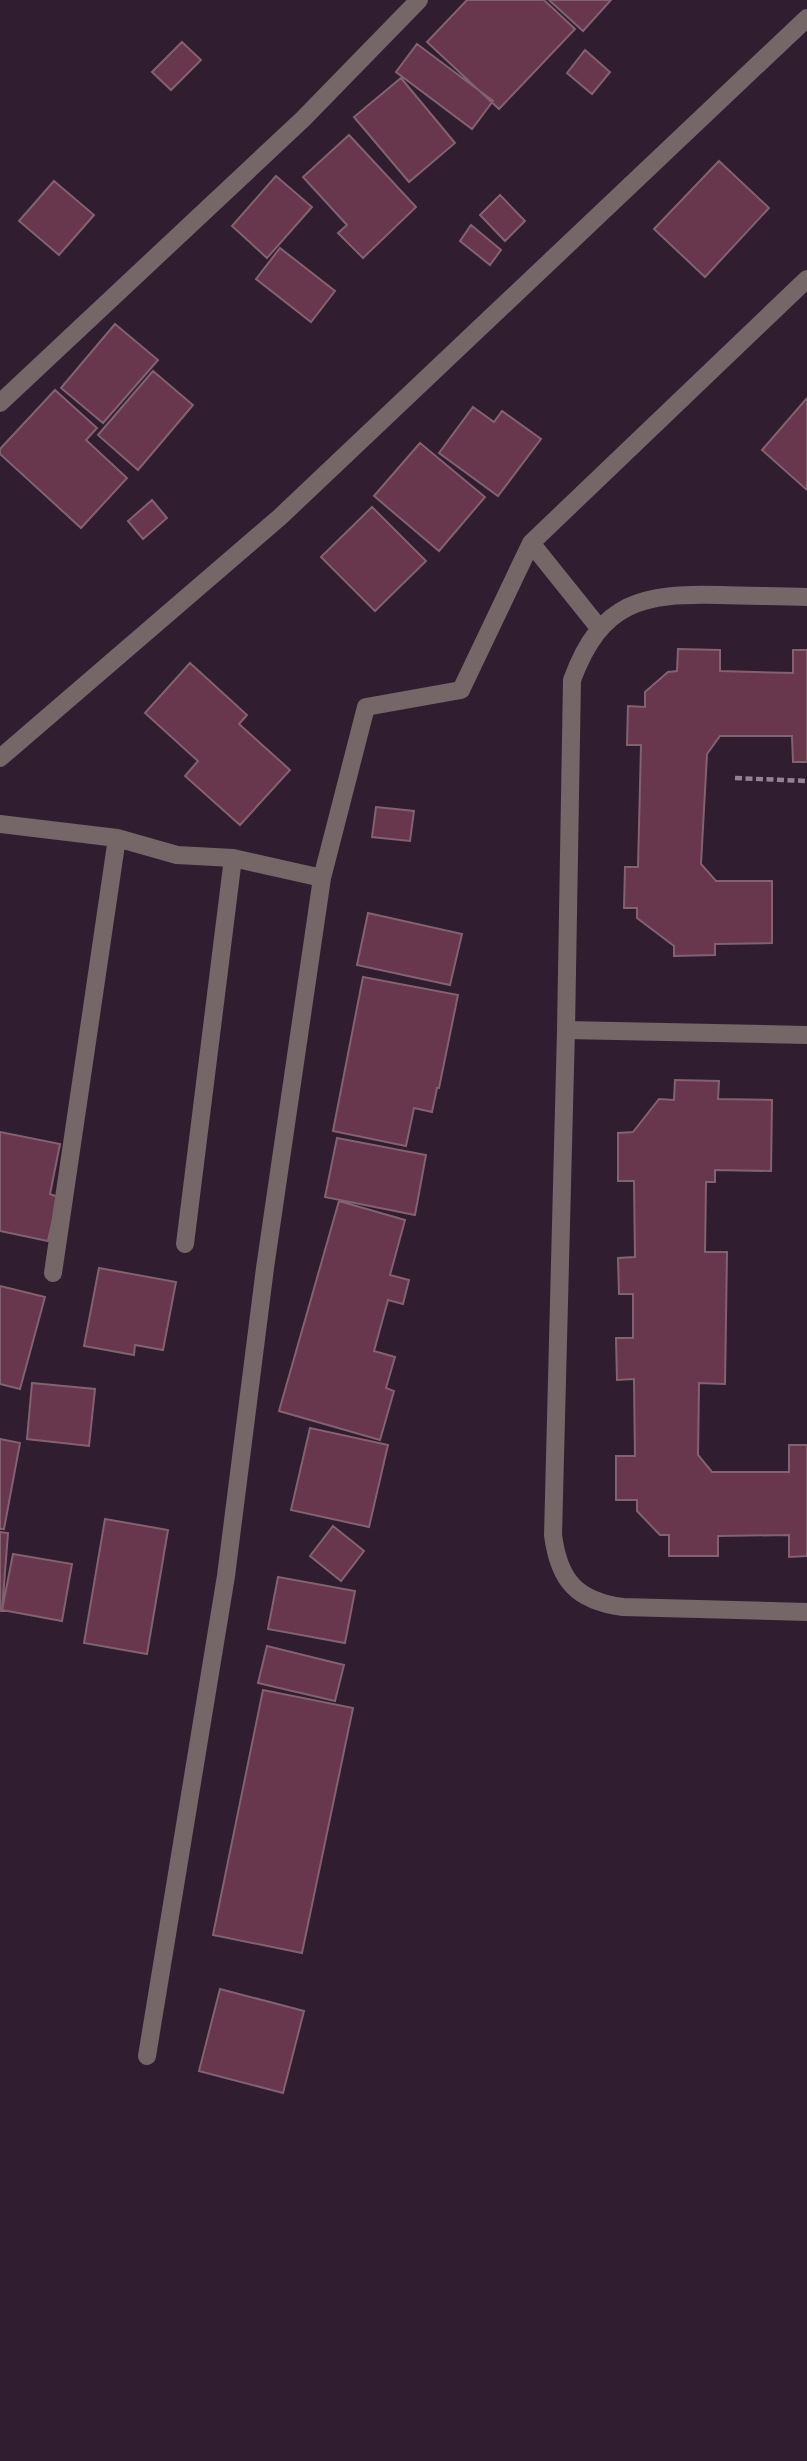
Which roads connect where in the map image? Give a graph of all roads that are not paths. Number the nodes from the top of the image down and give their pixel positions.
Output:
1 (419, 0) edge
2 (807, 18) edge
3 (807, 279) edge
4 (0, 403) edge
5 (531, 543) junction
6 (807, 597) edge
7 (600, 629) junction
8 (0, 758) edge
9 (0, 824) edge
10 (117, 838) junction
11 (233, 858) junction
12 (322, 878) junction
13 (566, 1030) junction
14 (807, 1035) edge
15 (185, 1244) dead end
16 (53, 1273) dead end
17 (807, 1612) edge
18 (147, 2056) dead end

1 - 4 street
2 - 8 street
3 - 5 street
5 - 7 street
5 - 12 street
6 - 7 street
7 - 13 street
9 - 10 street
10 - 11 street
10 - 16 street
11 - 12 street
11 - 15 street
12 - 18 street
13 - 14 street
13 - 17 street

